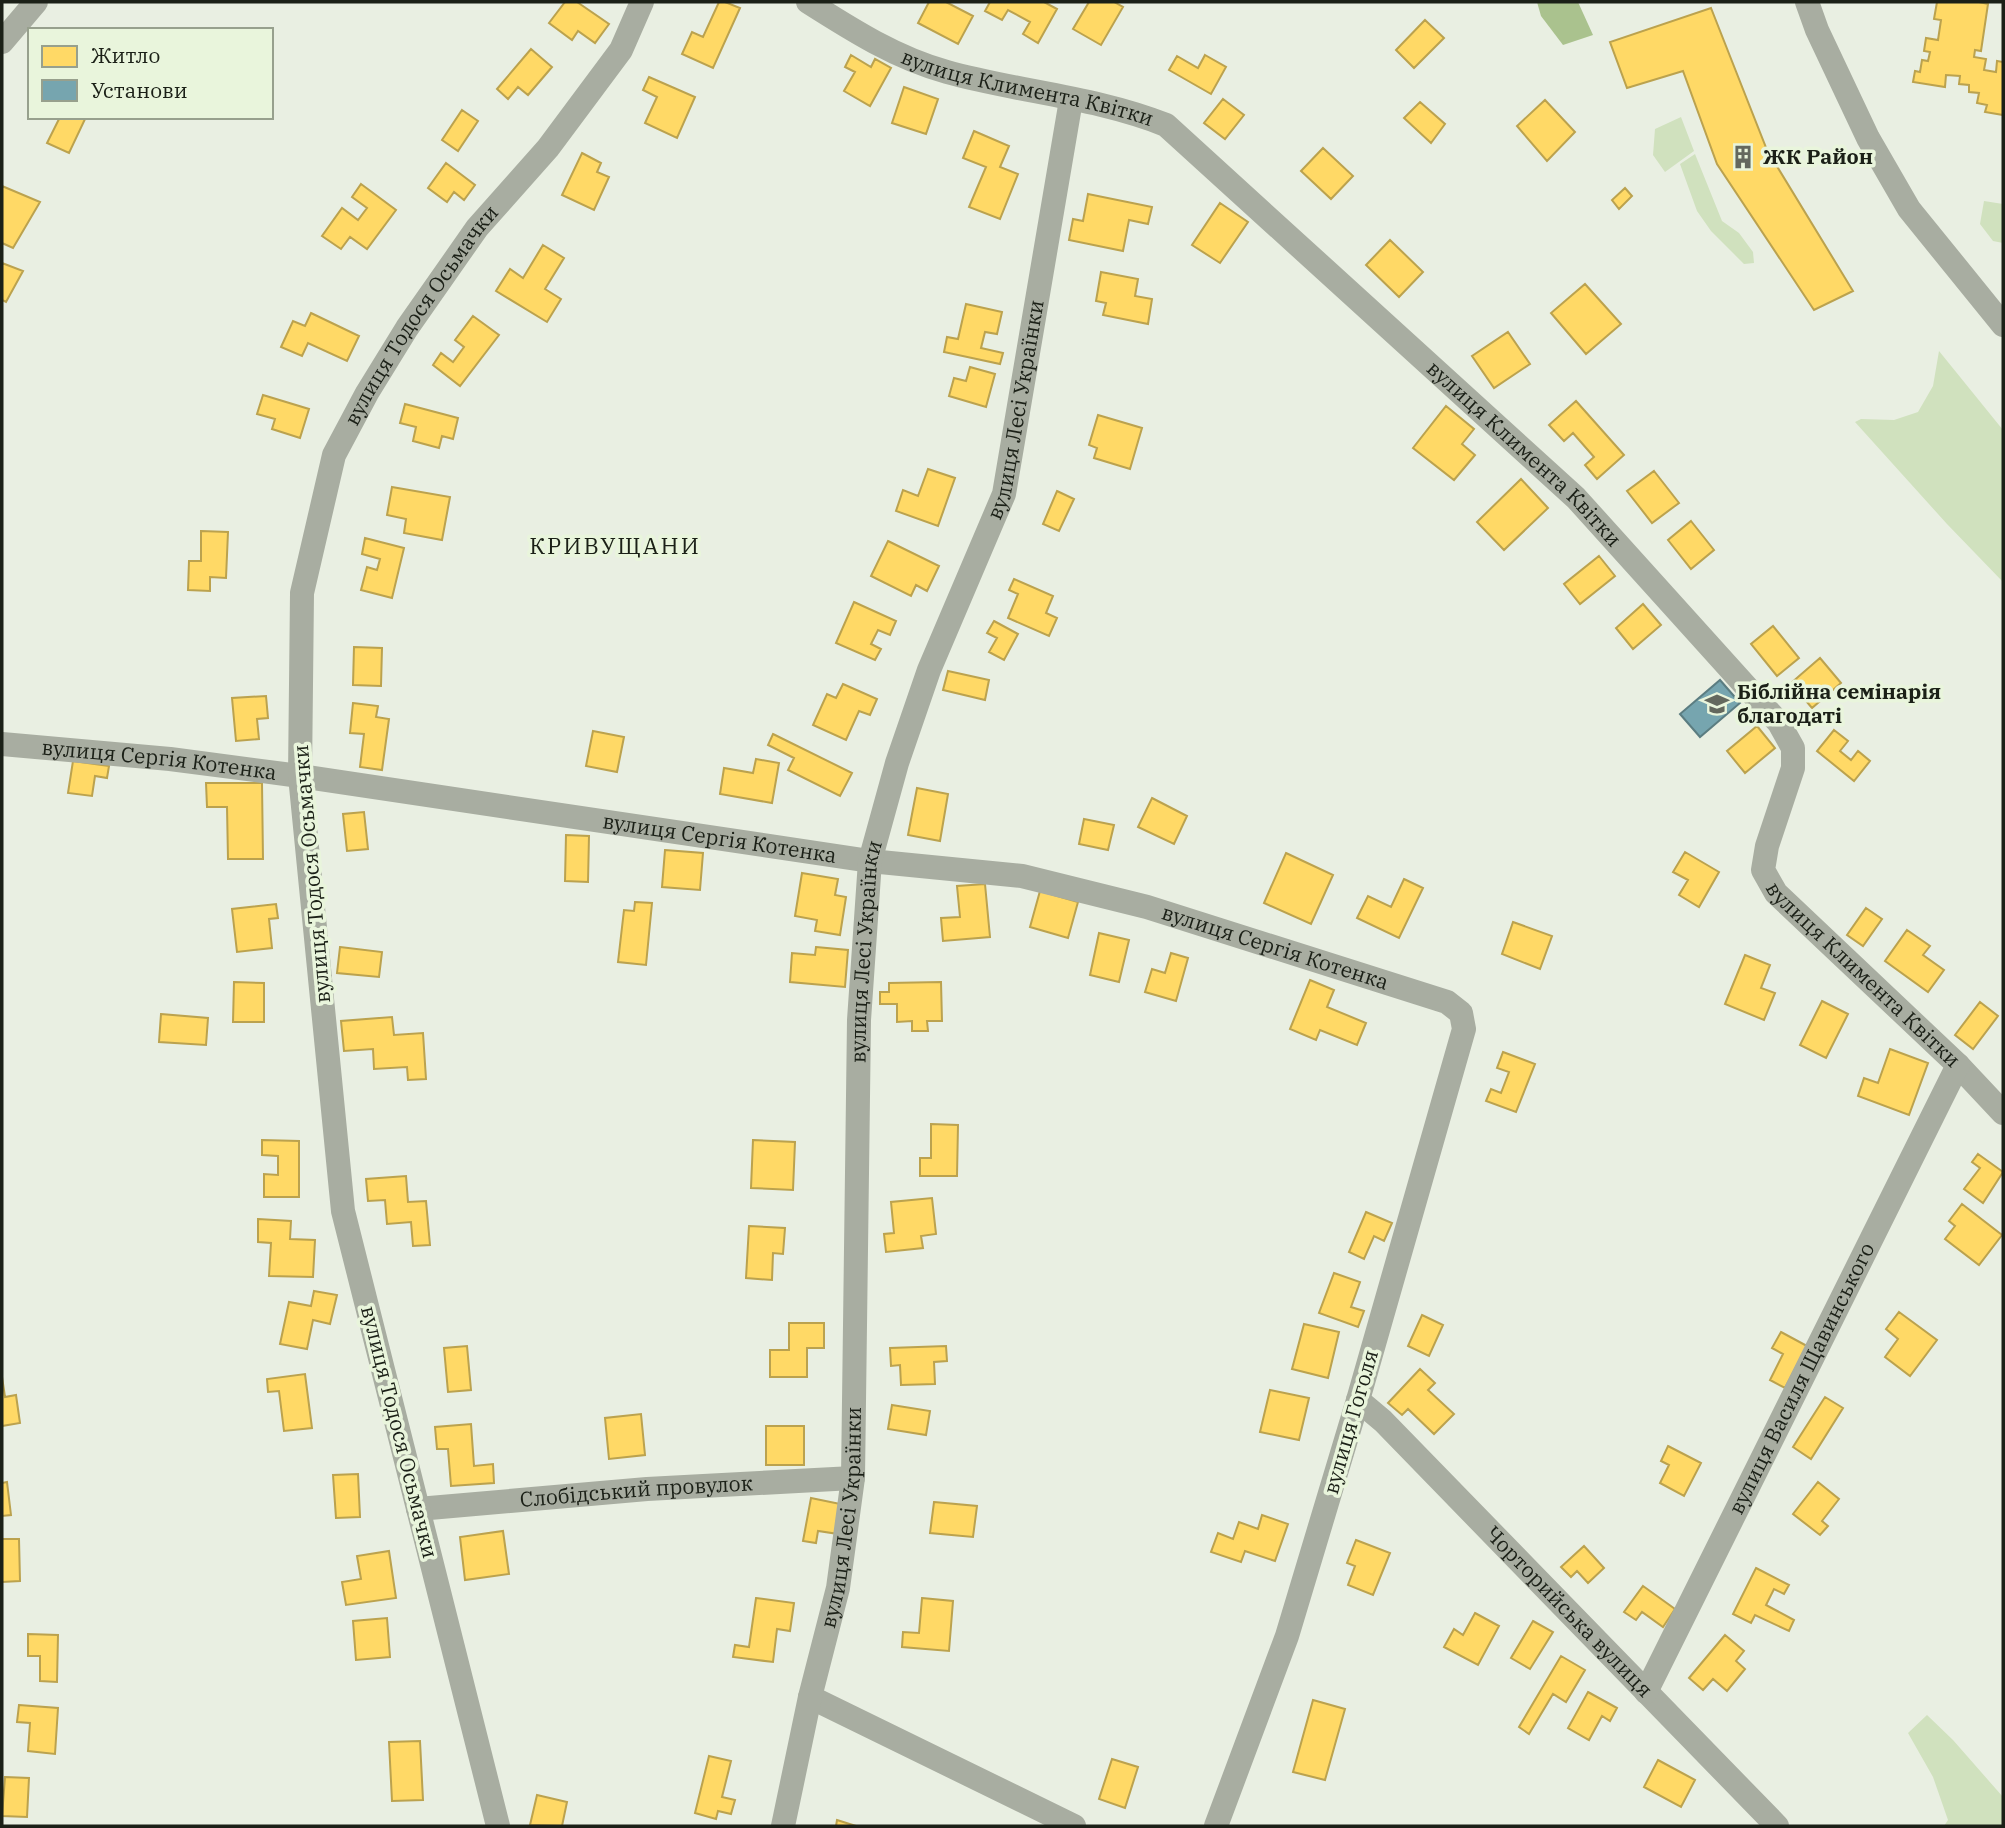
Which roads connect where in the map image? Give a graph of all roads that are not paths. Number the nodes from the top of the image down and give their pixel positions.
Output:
1 (36, 2) edge
2 (642, 2) edge
3 (808, 2) edge
4 (1807, 2) edge
5 (2, 42) edge
6 (1071, 100) junction
7 (2003, 325) edge
8 (2, 744) edge
9 (300, 776) junction
10 (870, 862) junction
11 (1461, 1013) joint
12 (1958, 1065) junction
13 (2003, 1113) edge
14 (1358, 1400) junction
15 (853, 1478) junction
16 (418, 1509) junction
17 (1646, 1692) junction
18 (810, 1698) junction
19 (498, 1826) edge
20 (783, 1826) edge
21 (1074, 1826) edge
22 (1216, 1826) edge
23 (1777, 1826) edge

1 - 5 street
2 - 9 street, вулиця Тодося Осьмачки
3 - 6 street, вулиця Климента Квітки
4 - 7 street
6 - 10 street, вулиця Лесі Українки
6 - 12 street, вулиця Климента Квітки
8 - 9 street, вулиця Сергія Котенка
9 - 10 street, вулиця Сергія Котенка
9 - 16 street, вулиця Тодося Осьмачки
10 - 11 street, вулиця Сергія Котенка
10 - 15 street, вулиця Лесі Українки
11 - 14 street, вулиця Гоголя
12 - 13 street, вулиця Климента Квітки
12 - 17 street, вулиця Василя Щавинського
14 - 17 street, Чорторийська вулиця
14 - 22 street, вулиця Гоголя
15 - 16 street, Слобідський провулок
15 - 18 street, вулиця Лесі Українки
16 - 19 street, вулиця Тодося Осьмачки
17 - 23 street, Чорторийська вулиця
18 - 20 street, вулиця Лесі Українки
18 - 21 street

